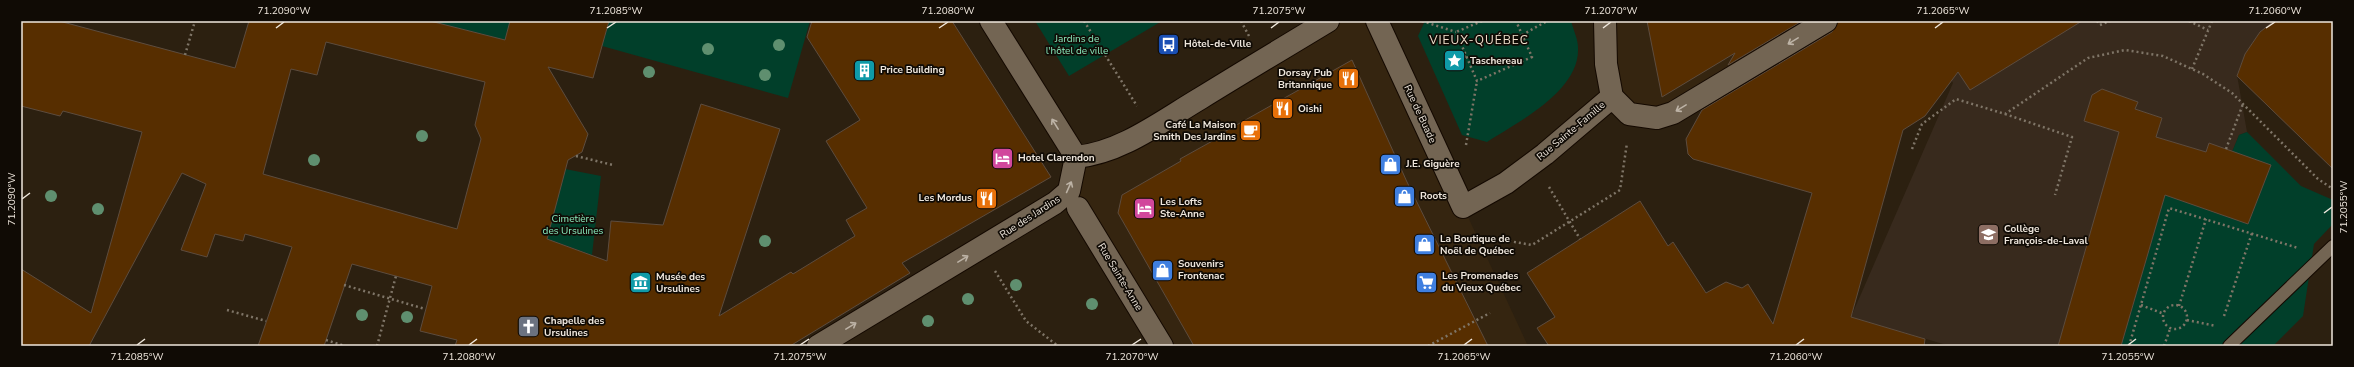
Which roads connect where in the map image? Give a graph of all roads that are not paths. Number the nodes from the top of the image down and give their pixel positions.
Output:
1 (991, 21) edge
2 (1328, 21) edge
3 (1377, 21) edge
4 (1605, 21) edge
5 (1826, 21) edge
6 (1612, 97) junction
7 (1076, 157) junction
8 (1463, 207) joint
9 (1078, 208) dead end
10 (2333, 246) edge
11 (818, 346) edge
12 (1162, 346) edge
13 (2229, 346) edge

7 -> 1 street
2 - 7 street
3 - 8 street, Rue de Buade
4 - 6 street
5 -> 6 street, Rue Sainte-Famille
6 - 8 street, Rue Sainte-Famille
11 -> 7 street, Rue des Jardins
9 - 12 street, Rue Sainte-Anne
10 - 13 lane

